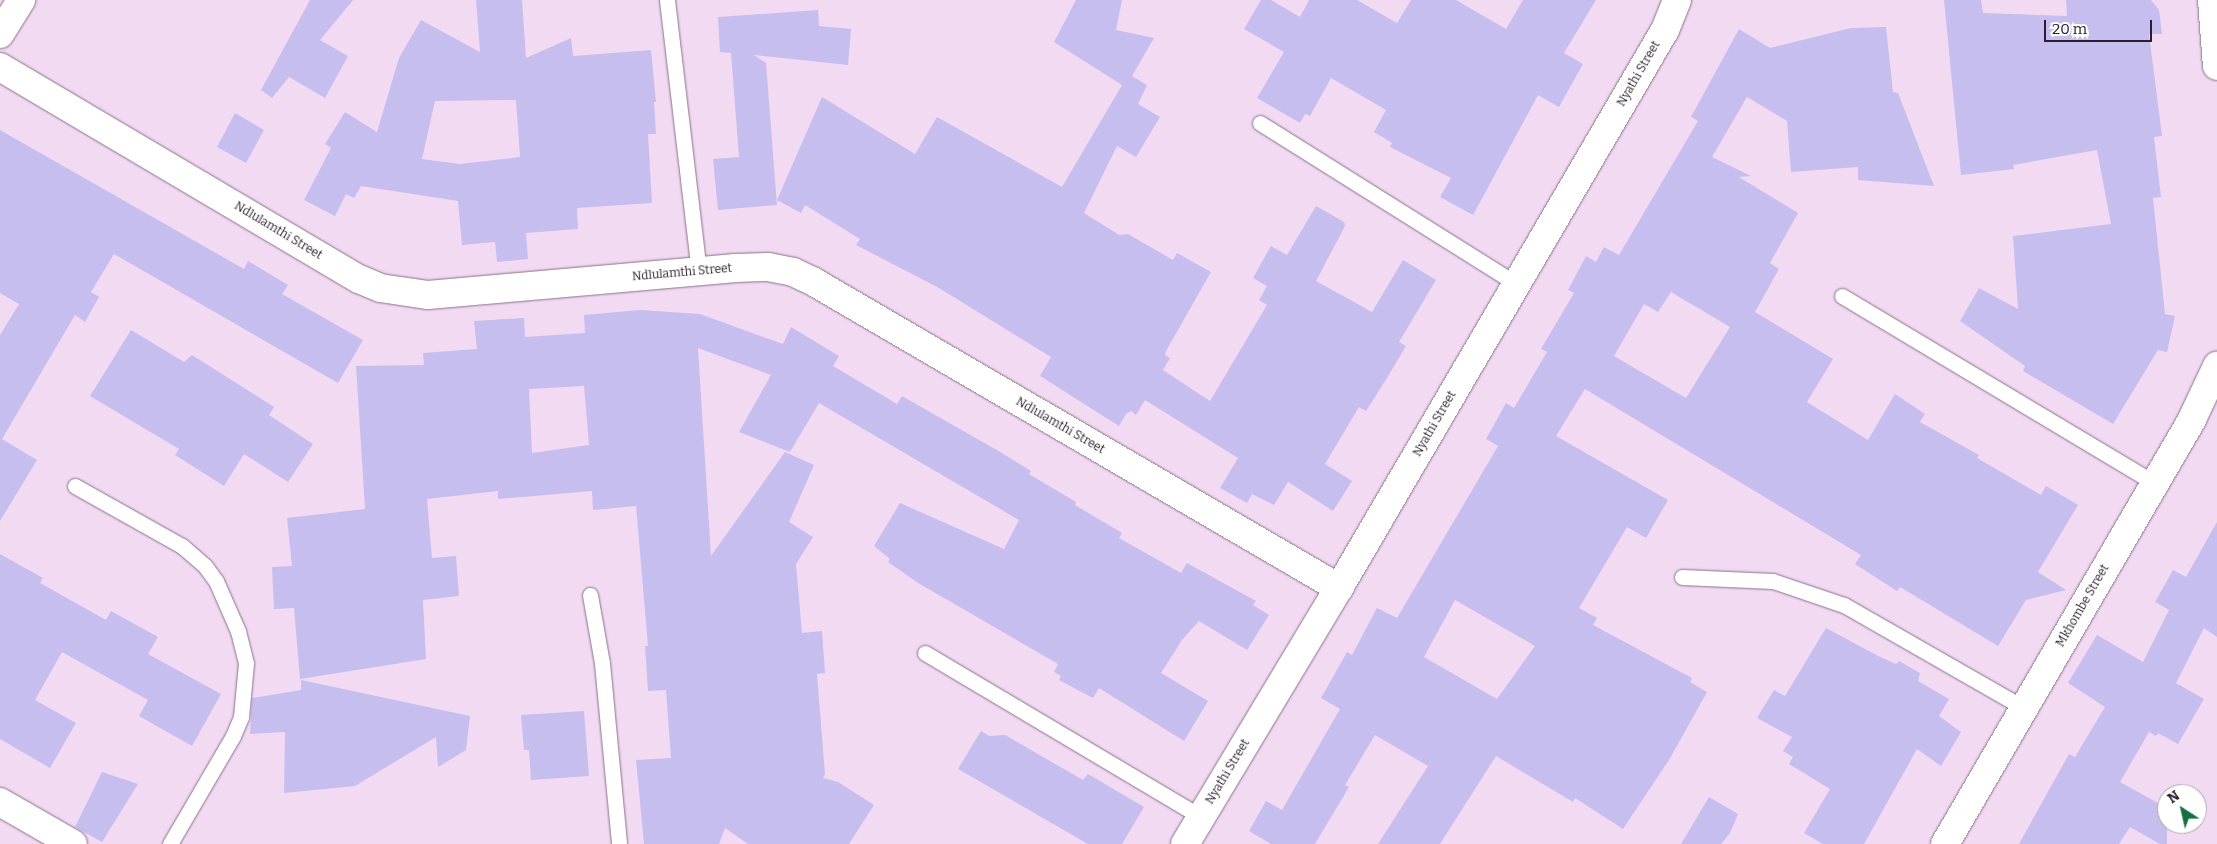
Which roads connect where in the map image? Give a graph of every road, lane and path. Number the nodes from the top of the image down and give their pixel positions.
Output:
1 (21, 0) edge
2 (667, 0) edge
3 (1677, 0) edge
4 (2212, 0) edge
5 (0, 34) edge
6 (0, 66) edge
7 (2217, 66) edge
8 (1260, 123) dead end
9 (699, 271) junction
10 (1517, 284) junction
11 (1842, 296) dead end
12 (2217, 366) edge
13 (2155, 483) junction
14 (75, 486) dead end
15 (1682, 577) dead end
16 (1339, 588) junction
17 (590, 595) dead end
18 (925, 653) dead end
19 (2024, 708) junction
20 (0, 802) edge
21 (1201, 817) junction
22 (73, 844) edge
23 (170, 844) edge
24 (619, 844) edge
25 (1185, 844) edge
26 (1945, 844) edge

1 - 5 street
2 - 9 lane
3 - 10 street, Nyathi Street
4 - 7 street
6 - 9 street, Ndlulamthi Street
8 - 10 lane
9 - 16 street, Ndlulamthi Street
10 - 16 street, Nyathi Street
11 - 13 lane
12 - 13 street, Mkhombe Street
13 - 19 street, Mkhombe Street
14 - 23 lane
15 - 19 lane
16 - 21 street, Nyathi Street
17 - 24 lane
18 - 21 lane
19 - 26 street, Mkhombe Street
20 - 22 street
21 - 25 street, Nyathi Street

